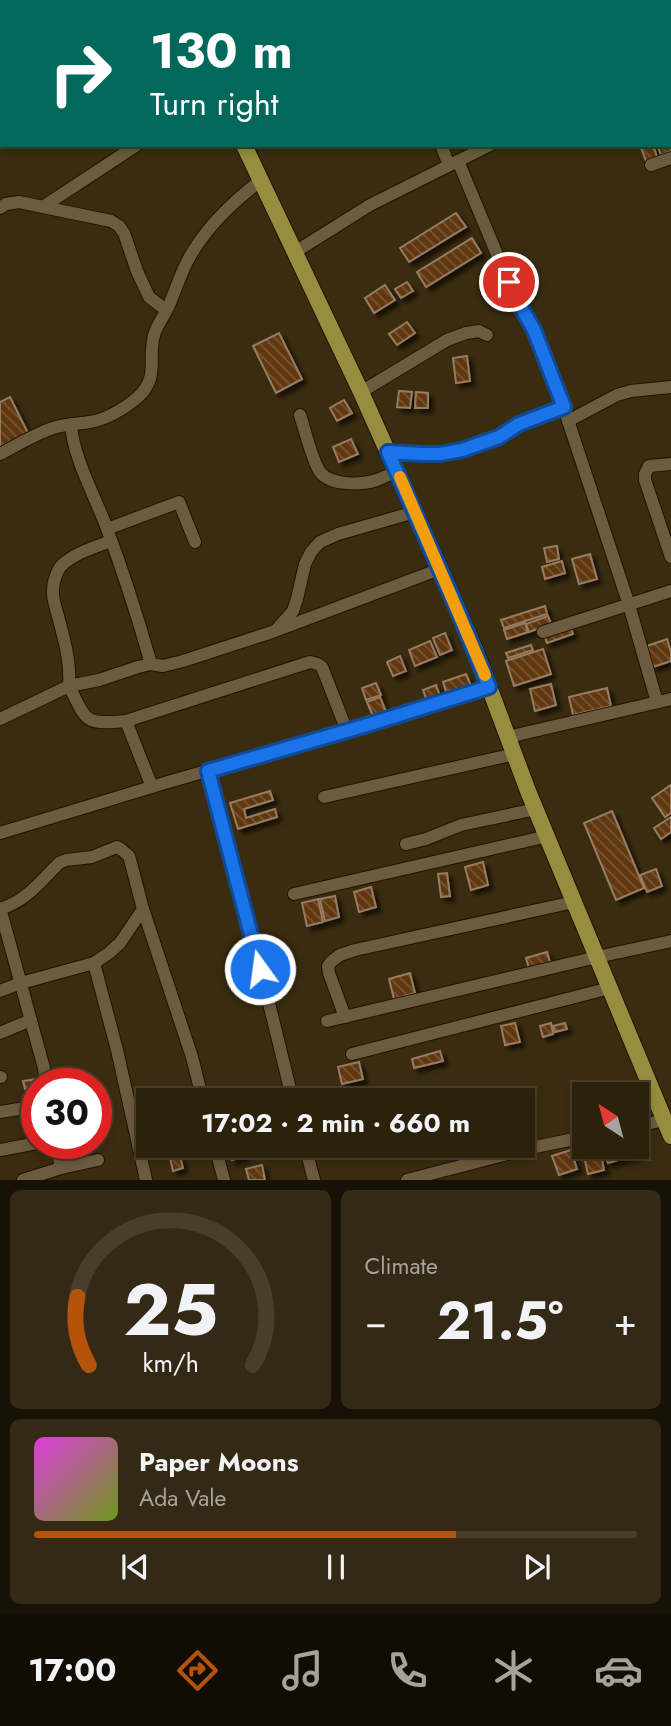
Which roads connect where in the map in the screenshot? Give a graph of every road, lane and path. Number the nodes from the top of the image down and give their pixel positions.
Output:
1 (134, 147) edge
2 (245, 147) edge
3 (442, 147) edge
4 (486, 147) edge
5 (671, 158) edge
6 (453, 163) junction
7 (651, 165) dead end
8 (261, 180) junction
9 (44, 206) junction
10 (0, 208) edge
11 (295, 252) junction
12 (166, 310) junction
13 (487, 335) dead end
14 (671, 387) edge
15 (361, 392) junction
16 (564, 407) junction
17 (300, 415) dead end
18 (568, 421) junction
19 (71, 424) junction
20 (388, 452) junction
21 (0, 454) edge
22 (671, 464) edge
23 (397, 471) junction
24 (415, 512) junction
25 (109, 535) junction
26 (195, 542) dead end
27 (671, 557) edge
28 (440, 569) junction
29 (671, 592) edge
30 (629, 605) junction
31 (275, 631) junction
32 (543, 632) dead end
33 (151, 664) junction
34 (69, 686) junction
35 (489, 687) junction
36 (671, 699) edge
37 (657, 702) junction
38 (0, 719) edge
39 (126, 721) junction
40 (347, 731) junction
41 (508, 737) junction
42 (514, 754) junction
43 (208, 771) junction
44 (152, 787) junction
45 (324, 797) dead end
46 (536, 809) junction
47 (0, 833) edge
48 (548, 836) junction
49 (405, 844) dead end
50 (293, 894) dead end
51 (574, 902) junction
52 (0, 909) edge
53 (143, 909) junction
54 (671, 941) edge
55 (597, 957) junction
56 (94, 963) junction
57 (21, 983) junction
58 (610, 988) junction
59 (0, 991) edge
60 (345, 1017) junction
61 (31, 1020) junction
62 (327, 1021) dead end
63 (0, 1033) edge
64 (352, 1054) dead end
65 (44, 1068) edge
66 (200, 1088) edge
67 (290, 1088) edge
68 (21, 1109) edge
69 (0, 1112) edge
70 (649, 1127) edge
71 (668, 1128) edge
72 (572, 1139) edge
73 (21, 1146) edge
74 (0, 1150) edge
75 (218, 1158) edge
76 (308, 1158) edge
77 (59, 1159) edge
78 (99, 1160) dead end
79 (61, 1168) junction
80 (23, 1180) edge
81 (146, 1180) edge
82 (224, 1180) edge
83 (314, 1180) edge
84 (407, 1180) edge

1 - 9 street
2 - 8 main road
3 - 6 street
4 - 6 street
5 - 7 street
6 - 11 street
6 - 16 street
8 - 11 main road
8 - 12 street
9 - 10 street
9 - 12 street
11 - 15 main road
12 - 19 street
13 - 15 street
14 - 18 street
15 - 20 main road
16 - 18 street
16 - 20 street
17 - 23 street
18 - 30 street
19 - 21 street
19 - 25 street
20 - 23 main road
22 - 27 street
23 - 24 main road
24 - 28 main road
24 - 31 street
25 - 26 street
25 - 33 street
25 - 34 street
28 - 31 street
28 - 35 main road
29 - 30 street
30 - 32 street
30 - 37 street
31 - 33 street
33 - 34 street
34 - 38 street
34 - 39 street
35 - 40 street
35 - 41 main road
36 - 37 street
37 - 41 street
39 - 40 street
39 - 44 street
40 - 43 street
41 - 42 main road
42 - 45 street
42 - 46 main road
43 - 44 street
43 - 67 street
44 - 47 street
46 - 48 main road
46 - 49 street
48 - 50 street
48 - 51 main road
51 - 55 main road
51 - 60 street
52 - 53 street
52 - 57 street
53 - 56 street
53 - 66 street
54 - 55 street
55 - 58 main road
55 - 60 street
56 - 57 street
56 - 81 street
57 - 59 street
57 - 61 street
58 - 64 street
58 - 71 main road
60 - 62 street
61 - 63 street
61 - 65 street
68 - 69 street
70 - 71 street
72 - 84 street
73 - 74 street
75 - 82 street
76 - 83 street
77 - 79 street
78 - 79 street
79 - 80 street

